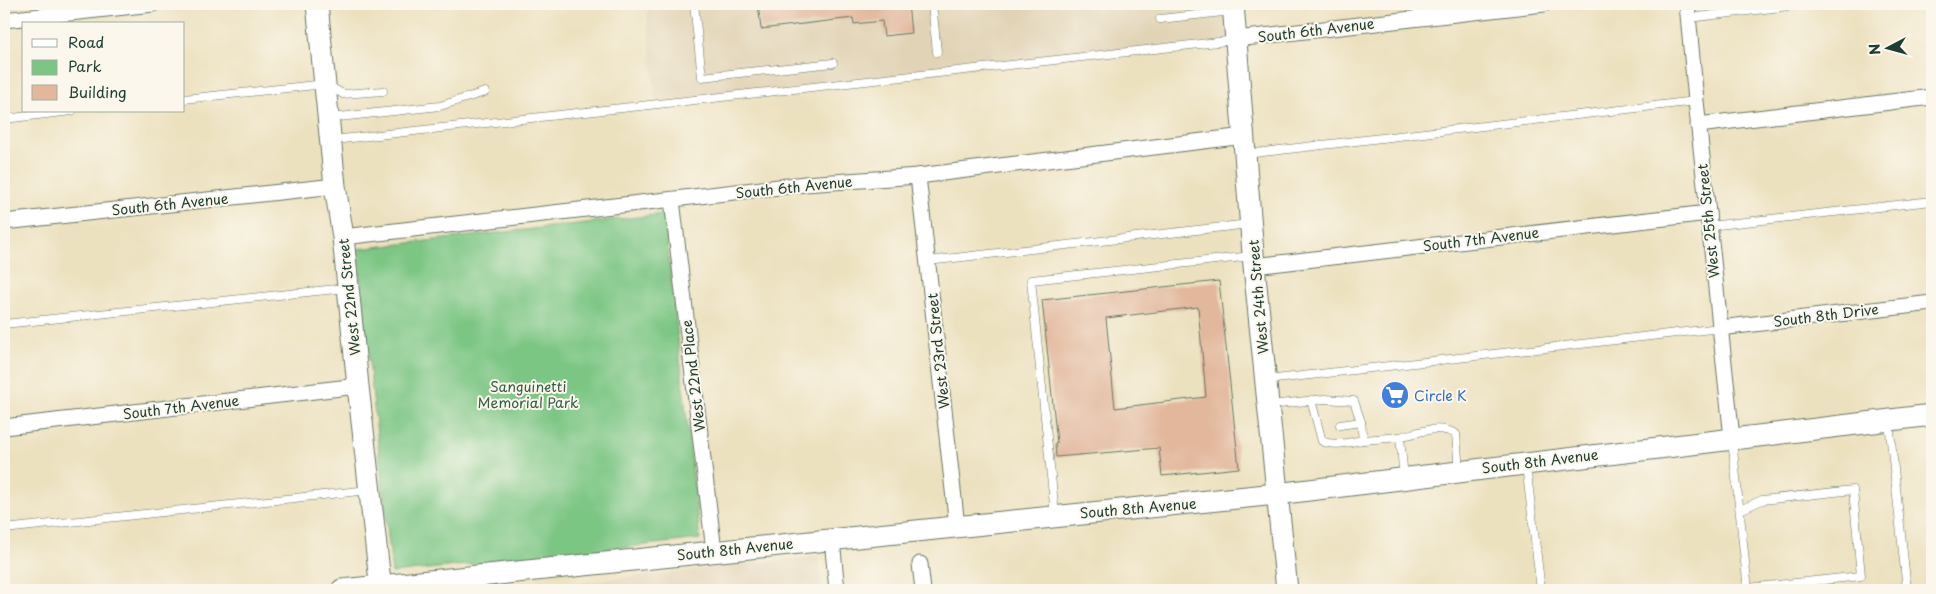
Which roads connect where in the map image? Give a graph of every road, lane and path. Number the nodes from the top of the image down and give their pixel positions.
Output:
1 (153, 4) edge
2 (317, 4) edge
3 (694, 4) edge
4 (932, 4) edge
5 (1544, 4) edge
6 (1806, 4) edge
7 (1234, 7) edge
8 (1688, 11) edge
9 (1160, 18) dead end
10 (4, 20) edge
11 (1236, 40) junction
12 (937, 52) dead end
13 (833, 63) dead end
14 (325, 84) junction
15 (383, 91) dead end
16 (485, 92) dead end
17 (1932, 97) edge
18 (185, 99) edge
19 (1696, 101) junction
20 (64, 112) edge
21 (328, 118) junction
22 (4, 119) edge
23 (1698, 126) junction
24 (331, 140) junction
25 (1245, 145) junction
26 (918, 176) junction
27 (335, 186) junction
28 (672, 200) junction
29 (1932, 201) edge
30 (1708, 219) junction
31 (4, 222) edge
32 (1251, 224) junction
33 (343, 237) junction
34 (928, 261) junction
35 (1254, 261) junction
36 (348, 288) junction
37 (1932, 303) edge
38 (4, 324) edge
39 (1720, 328) junction
40 (1265, 380) junction
41 (358, 386) junction
42 (1311, 400) junction
43 (1268, 405) junction
44 (1932, 415) edge
45 (1888, 420) junction
46 (1361, 422) junction
47 (1340, 425) dead end
48 (1326, 426) dead end
49 (4, 427) edge
50 (1318, 427) junction
51 (1400, 437) junction
52 (1732, 438) junction
53 (1363, 440) junction
54 (1525, 463) junction
55 (1459, 471) junction
56 (1404, 479) junction
57 (370, 489) junction
58 (1276, 494) junction
59 (1740, 510) junction
60 (1055, 516) junction
61 (957, 526) junction
62 (4, 529) edge
63 (832, 540) junction
64 (714, 552) junction
65 (920, 564) dead end
66 (381, 588) edge
67 (1748, 589) edge
68 (342, 590) edge
69 (837, 590) edge
70 (923, 590) edge
71 (1287, 590) edge
72 (1542, 590) edge
73 (1907, 590) edge

1 - 10 street
2 - 14 street, West 22nd Street
3 - 13 lane
4 - 12 lane
5 - 11 street, South 6th Avenue
6 - 8 lane
7 - 9 lane
7 - 11 street, West 24th Street
8 - 19 street, West 25th Street
11 - 24 lane
11 - 25 street, West 24th Street
14 - 15 lane
14 - 18 lane
14 - 21 street, West 22nd Street
16 - 21 lane
17 - 23 street
19 - 23 street, West 25th Street
19 - 25 lane
20 - 22 lane
21 - 24 street, West 22nd Street
23 - 30 street, West 25th Street
24 - 27 street, West 22nd Street
25 - 26 street, South 6th Avenue
25 - 32 street, West 24th Street
26 - 28 street, South 6th Avenue
26 - 34 street, West 23rd Street
27 - 31 street, South 6th Avenue
27 - 33 street, West 22nd Street
28 - 33 street, South 6th Avenue
28 - 64 street, West 22nd Place
29 - 30 lane
30 - 35 street, South 7th Avenue
30 - 39 street, West 25th Street
32 - 34 lane
32 - 35 street, West 24th Street
33 - 36 street, West 22nd Street
34 - 61 street, West 23rd Street
35 - 40 street, West 24th Street
35 - 60 lane
36 - 38 lane
36 - 41 street, West 22nd Street
37 - 39 street, South 8th Drive
39 - 40 lane
39 - 52 street, West 25th Street
40 - 43 street, West 24th Street
41 - 49 street, South 7th Avenue
41 - 57 street, West 22nd Street
42 - 43 lane
42 - 46 lane
42 - 50 lane
43 - 58 street, West 24th Street
44 - 45 street, South 8th Avenue
45 - 52 street, South 8th Avenue
45 - 73 lane
46 - 47 lane
46 - 53 lane
48 - 50 lane
50 - 53 lane
51 - 53 lane
51 - 55 lane
51 - 56 lane
52 - 54 street, South 8th Avenue
52 - 59 lane
54 - 55 street, South 8th Avenue
54 - 72 lane
55 - 56 street, South 8th Avenue
56 - 58 street, South 8th Avenue
57 - 62 lane
57 - 66 street, West 22nd Street
58 - 60 street, South 8th Avenue
58 - 71 street, West 24th Street
59 - 67 lane
59 - 67 lane
60 - 61 street, South 8th Avenue
61 - 63 street, South 8th Avenue
63 - 64 street, South 8th Avenue
63 - 69 street
64 - 66 street, South 8th Avenue
65 - 70 street
66 - 68 street, South 8th Avenue

